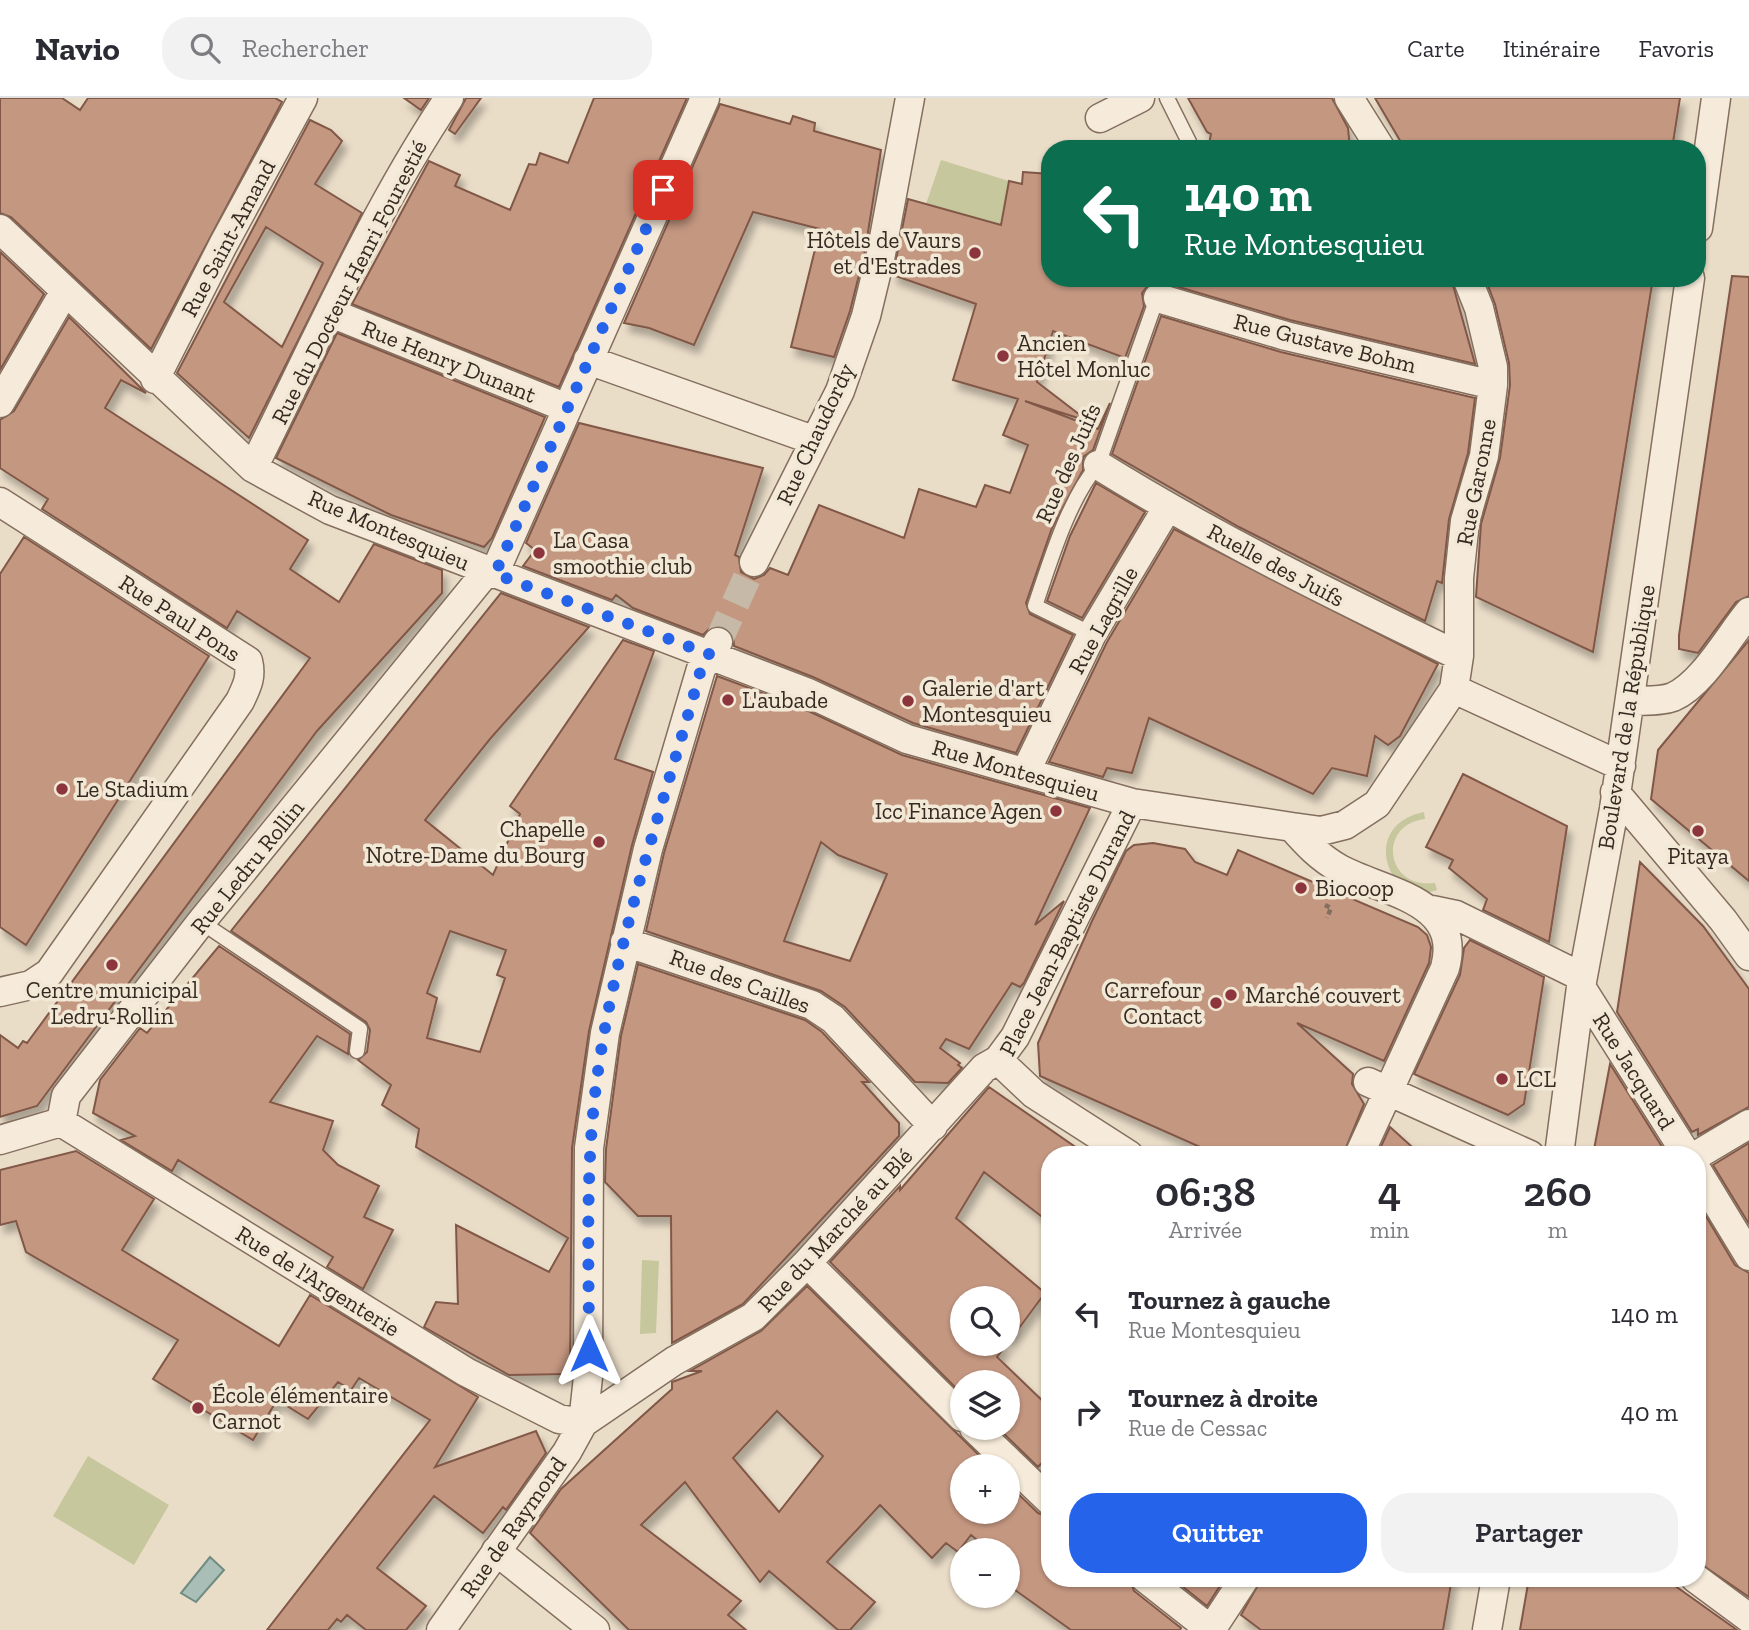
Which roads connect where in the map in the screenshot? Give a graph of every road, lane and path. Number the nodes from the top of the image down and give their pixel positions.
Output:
1 (303, 98) edge
2 (449, 98) edge
3 (705, 98) edge
4 (910, 98) edge
5 (1140, 98) edge
6 (1167, 98) edge
7 (1349, 98) edge
8 (1716, 98) edge
9 (1100, 118) dead end
10 (1188, 140) edge
11 (1375, 140) edge
12 (1706, 170) edge
13 (0, 229) edge
14 (1471, 287) edge
15 (1689, 287) edge
16 (1161, 288) edge
17 (65, 291) junction
18 (331, 313) junction
19 (588, 360) junction
20 (155, 379) junction
21 (1493, 385) junction
22 (0, 403) edge
23 (567, 408) junction
24 (813, 440) junction
25 (1098, 464) junction
26 (253, 468) junction
27 (0, 502) edge
28 (1167, 508) junction
29 (754, 562) tunnel mouth
30 (491, 572) junction
31 (1749, 612) edge
32 (1092, 634) junction
33 (714, 648) junction
34 (1459, 656) junction
35 (1454, 689) junction
36 (1630, 701) junction
37 (1025, 773) junction
38 (1618, 779) junction
39 (1132, 803) junction
40 (1292, 827) junction
41 (1325, 905) dead end
42 (1432, 910) junction
43 (1327, 918) dead end
44 (201, 922) junction
45 (625, 942) junction
46 (1749, 957) edge
47 (1581, 982) junction
48 (0, 992) edge
49 (356, 1051) dead end
50 (998, 1060) junction
51 (1377, 1086) junction
52 (61, 1122) junction
53 (1749, 1124) edge
54 (933, 1126) junction
55 (0, 1140) edge
56 (1115, 1146) edge
57 (1361, 1146) edge
58 (1510, 1146) edge
59 (1560, 1146) edge
60 (1681, 1146) edge
61 (1706, 1150) edge
62 (1706, 1185) edge
63 (1749, 1256) edge
64 (807, 1263) junction
65 (950, 1405) edge
66 (583, 1423) junction
67 (987, 1440) edge
68 (1041, 1491) edge
69 (496, 1551) junction
70 (1706, 1586) edge
71 (1157, 1587) edge
72 (1240, 1587) edge
73 (1494, 1587) edge
74 (1749, 1618) edge
75 (1217, 1628) edge
76 (441, 1630) edge
77 (595, 1630) edge
78 (1487, 1630) edge

1 - 20 street, Rue Saint-Amand
2 - 18 street, Rue du Docteur Henri Fourestié
3 - 19 street, Rue Ledru Rollin
4 - 24 street, Rue Chaudordy
5 - 9 street
6 - 10 lane
7 - 11 street
8 - 12 street
13 - 17 street, Rue Montesquieu
14 - 21 street, Rue Garonne
15 - 36 street, Boulevard de la République
16 - 21 street, Rue Gustave Bohm
16 - 25 lane, Rue des Juifs
17 - 20 street, Rue Montesquieu
17 - 22 street
18 - 23 street, Rue Henry Dunant
18 - 26 street, Rue du Docteur Henri Fourestié
19 - 23 street, Rue Ledru Rollin
19 - 24 street
20 - 26 street, Rue Montesquieu
21 - 34 street, Rue Garonne
23 - 30 street, Rue Ledru Rollin
24 - 29 street, Rue Chaudordy
25 - 28 street, Ruelle des Juifs
25 - 32 lane, Rue des Juifs
26 - 30 street, Rue Montesquieu
27 - 48 street, Rue Paul Pons
28 - 32 street, Rue Lagrille
28 - 34 street, Ruelle des Juifs
30 - 33 street, Rue Montesquieu
30 - 44 street, Rue Ledru Rollin
31 - 36 street
32 - 37 street, Rue Lagrille
33 - 37 street, Rue Montesquieu
33 - 45 street
34 - 35 street, Rue Garonne
35 - 38 street
35 - 40 street, Place Jean-Baptiste Durand
36 - 38 street, Boulevard de la République
37 - 39 street, Rue Montesquieu
38 - 46 street
38 - 47 street, Boulevard de la République
39 - 40 street, Place Jean-Baptiste Durand
39 - 50 street, Place Jean-Baptiste Durand
40 - 42 street
41 - 43 path
42 - 47 street
42 - 51 street
44 - 49 lane
44 - 52 street, Rue Ledru Rollin
45 - 54 street, Rue des Cailles
45 - 66 street
47 - 59 street, Boulevard de la République
47 - 60 street, Rue Jacquard
50 - 54 street, Rue du Marché au Blé
50 - 56 street, Place Jean-Baptiste Durand
51 - 57 street
51 - 58 street
52 - 55 street
52 - 66 street, Rue de l'Argenterie
53 - 61 street
54 - 64 street, Rue du Marché au Blé
62 - 63 street
64 - 65 street
64 - 66 street, Rue du Marché au Blé
66 - 69 street, Rue de Raymond
67 - 68 street
69 - 76 street, Rue de Raymond
69 - 77 street
70 - 74 street
71 - 75 street
72 - 75 street
73 - 78 street

